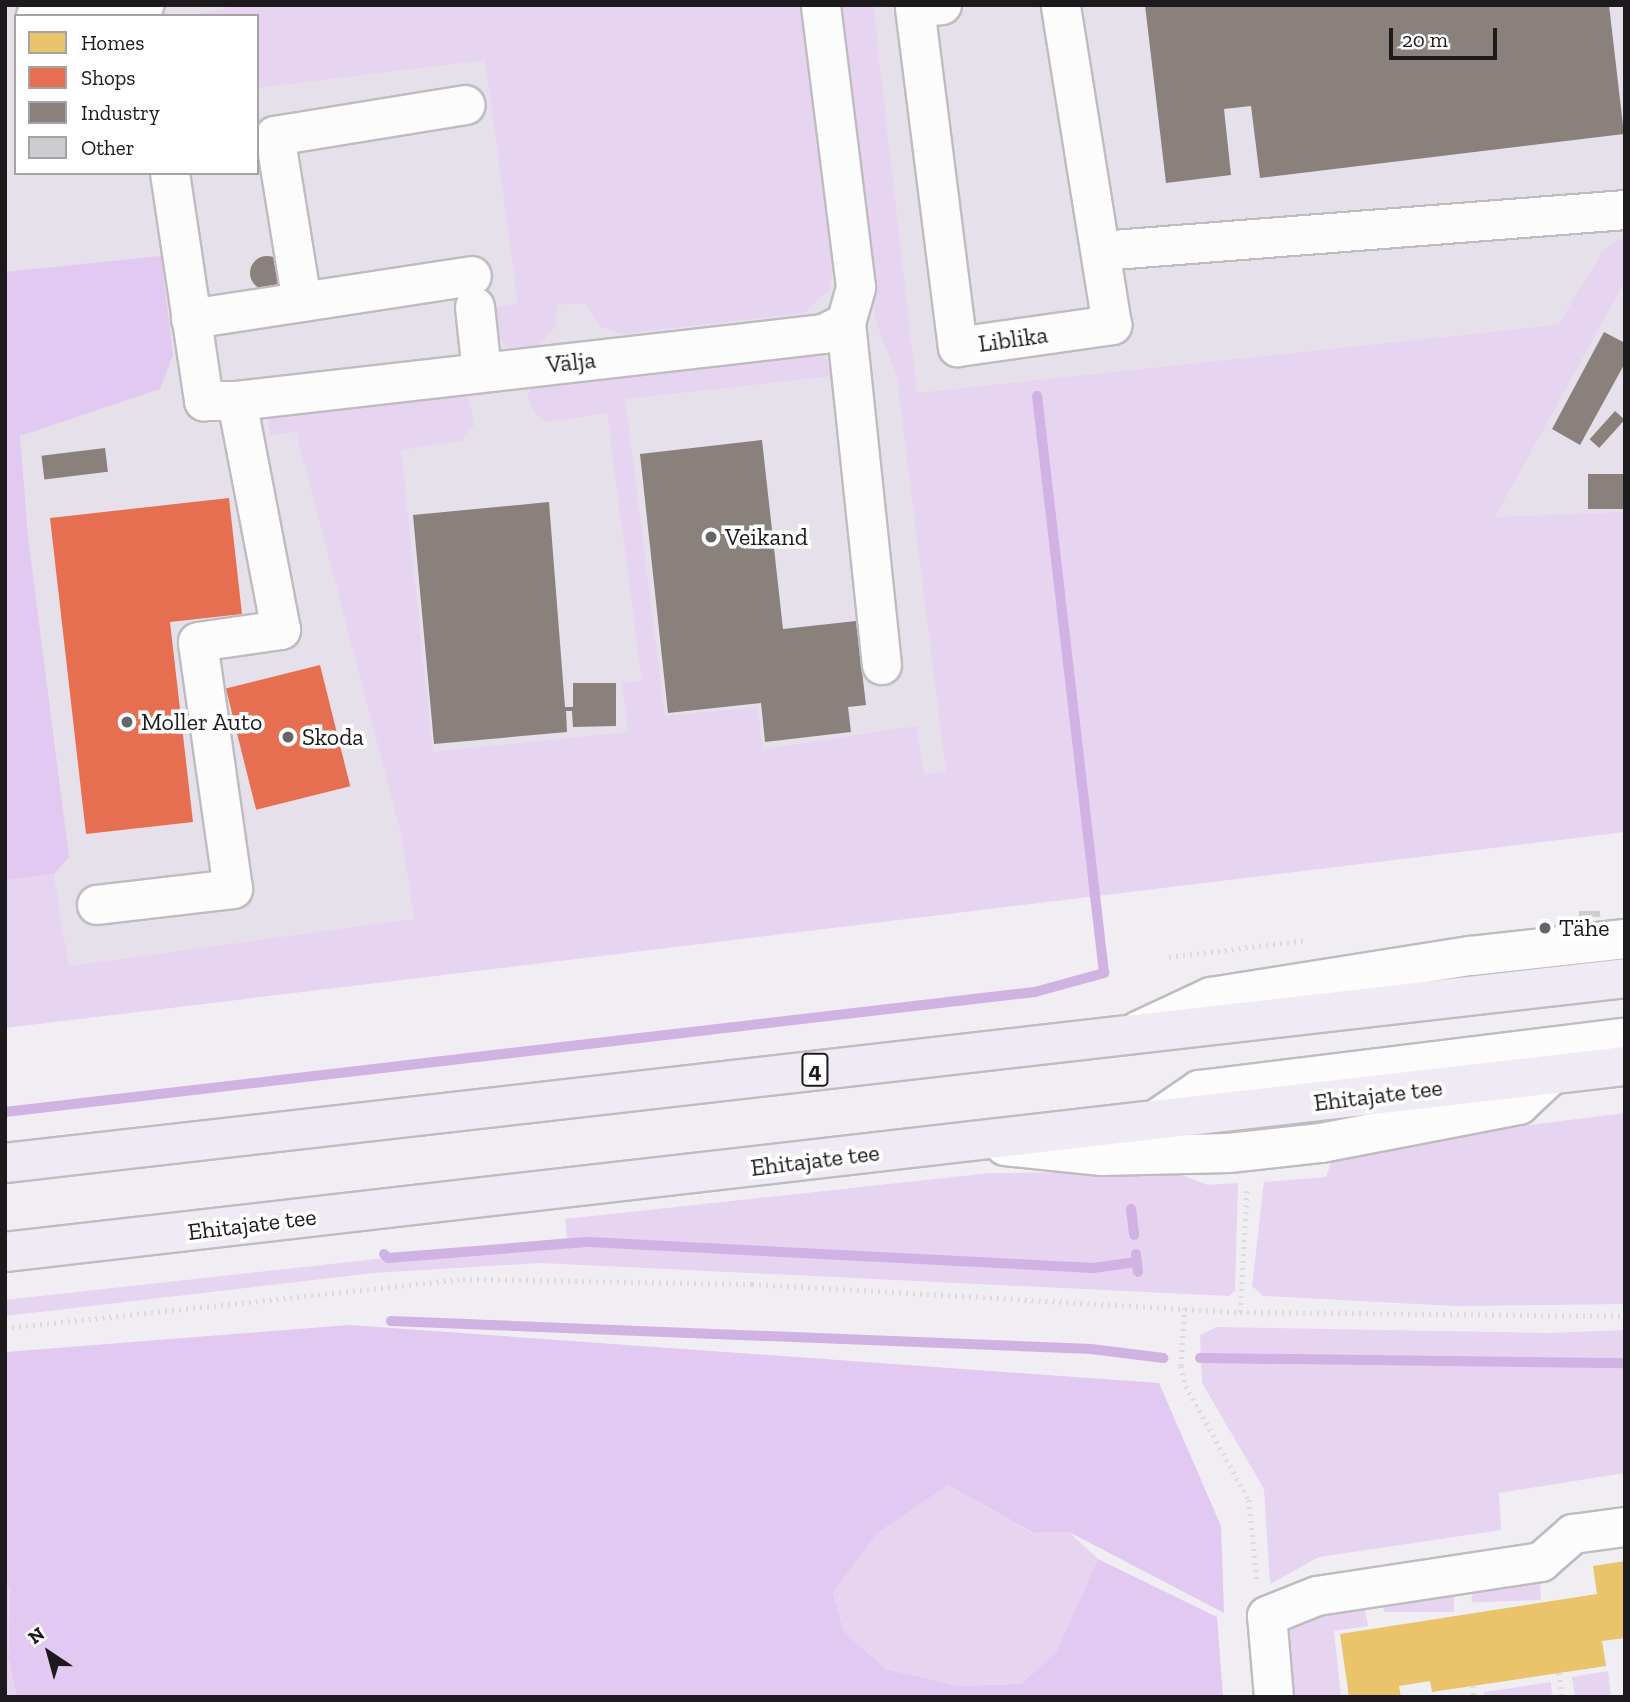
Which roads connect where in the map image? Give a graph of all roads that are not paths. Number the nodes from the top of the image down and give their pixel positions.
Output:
1 (145, 5) edge
2 (821, 5) edge
3 (942, 5) edge
4 (1061, 5) edge
5 (56, 14) edge
6 (466, 105) dead end
7 (170, 175) edge
8 (1625, 210) edge
9 (1101, 251) junction
10 (302, 302) junction
11 (191, 319) junction
12 (846, 323) junction
13 (482, 372) junction
14 (237, 401) junction
15 (882, 665) dead end
16 (97, 905) dead end
17 (1625, 939) edge
18 (1625, 978) edge
19 (1132, 1034) junction
20 (1625, 1038) edge
21 (1617, 1069) edge
22 (1551, 1075) junction
23 (1154, 1121) junction
24 (968, 1142) junction
25 (5, 1163) edge
26 (5, 1252) edge
27 (1625, 1527) edge
28 (1274, 1697) edge

1 - 5 street
2 - 12 street
3 - 9 street, Liblika
4 - 9 street, Liblika
6 - 10 street
7 - 11 street, Välja
8 - 9 street
10 - 11 street
10 - 13 street
11 - 14 street, Välja
12 - 13 street, Välja
12 - 15 street
13 - 14 street, Välja
14 - 16 street
17 - 19 street
18 - 19 highway, 4
19 - 25 highway, 4
20 - 23 street
21 - 22 highway, Ehitajate tee
22 - 23 highway, Ehitajate tee
22 - 24 street
23 - 24 highway, Ehitajate tee
24 - 26 highway, Ehitajate tee
27 - 28 street

